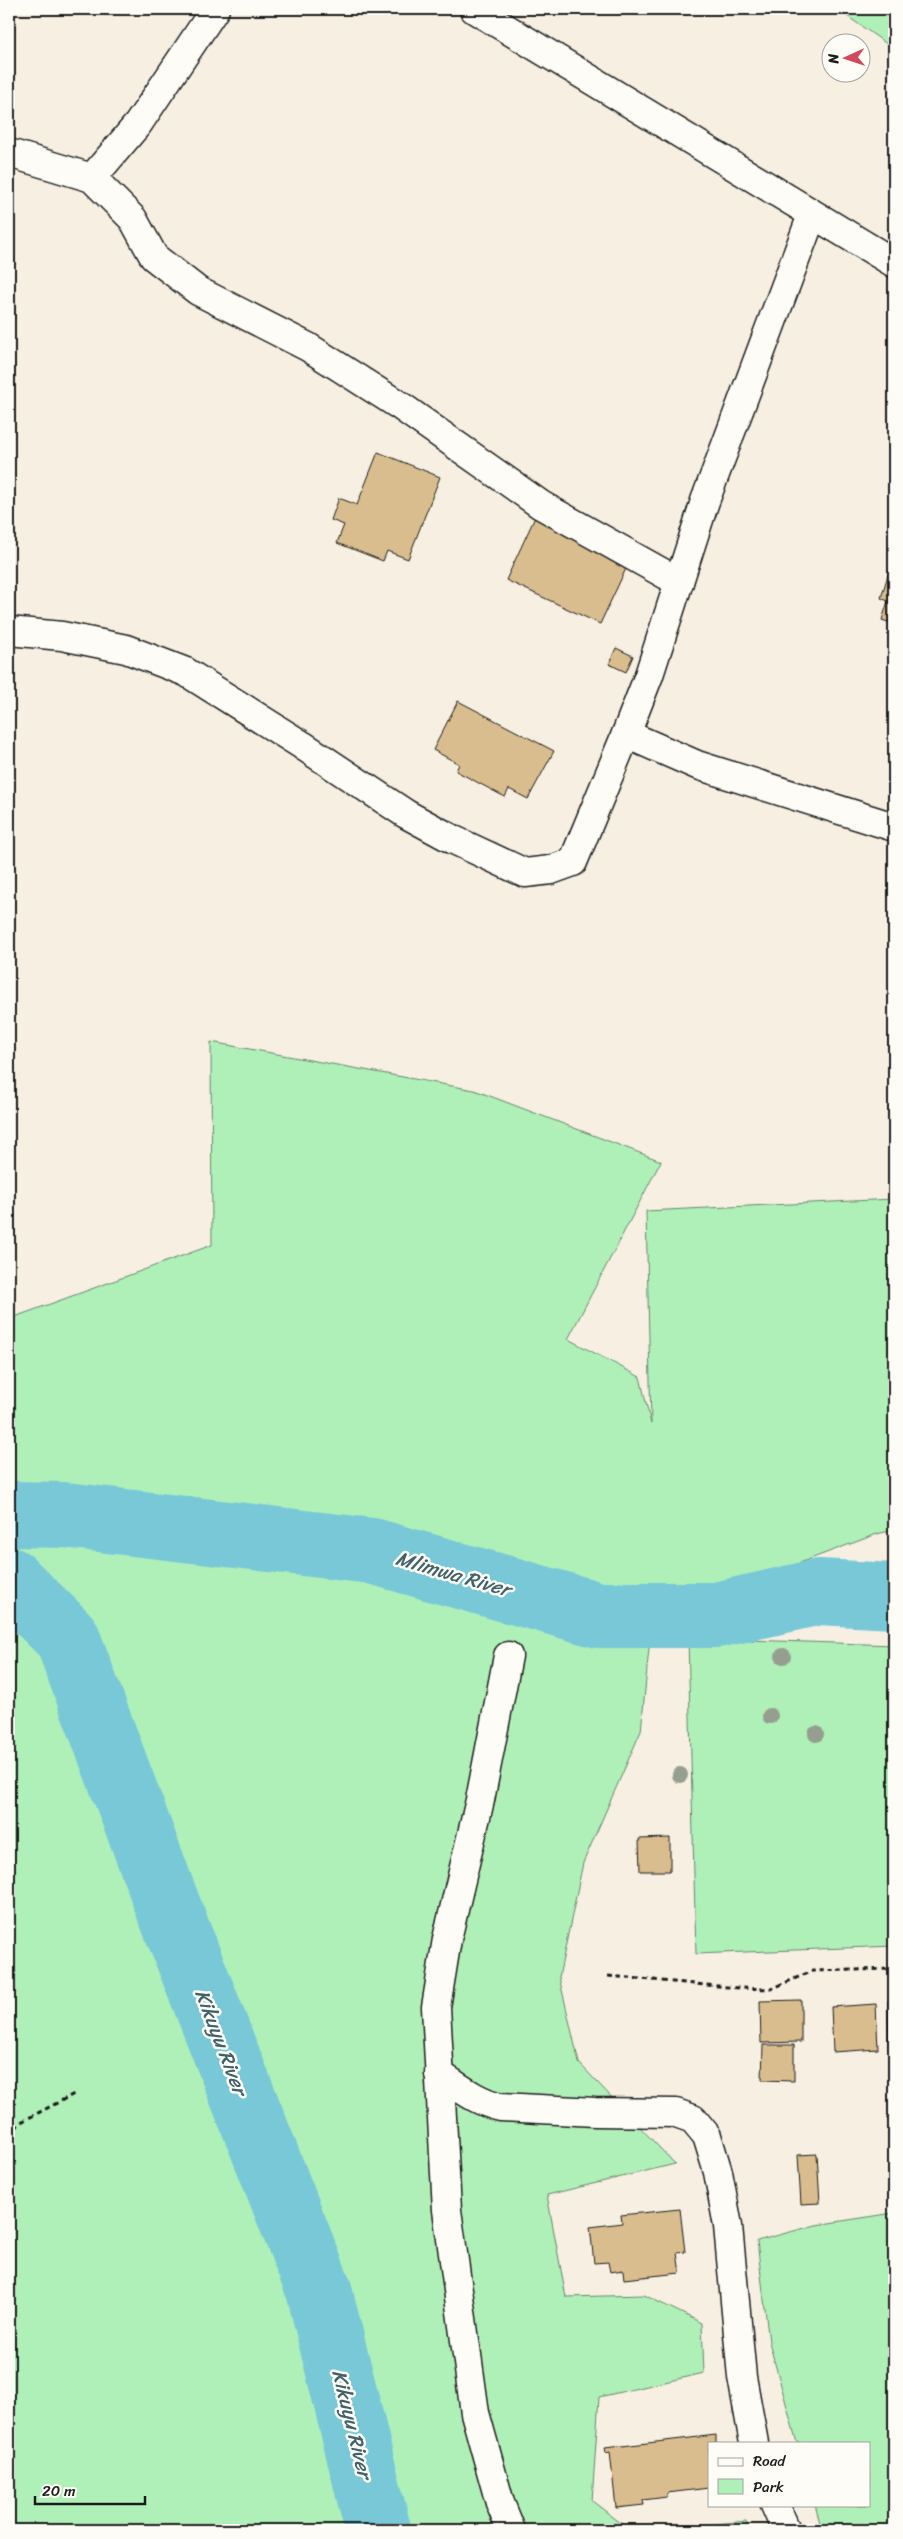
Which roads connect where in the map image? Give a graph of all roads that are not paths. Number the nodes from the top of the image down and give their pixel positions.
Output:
1 (215, 9) edge
2 (474, 9) edge
3 (9, 153) edge
4 (92, 178) junction
5 (812, 215) junction
6 (894, 263) edge
7 (679, 582) junction
8 (9, 631) edge
9 (626, 734) junction
10 (894, 827) edge
11 (508, 1656) dead end
12 (439, 2074) junction
13 (754, 2442) edge
14 (775, 2506) edge
15 (511, 2530) edge
16 (786, 2530) edge

1 - 4 street
2 - 5 street
3 - 4 street
4 - 7 street
5 - 6 street
5 - 7 street
7 - 9 street
8 - 9 street
9 - 10 street
11 - 12 street
12 - 13 street
12 - 15 street
14 - 16 street

